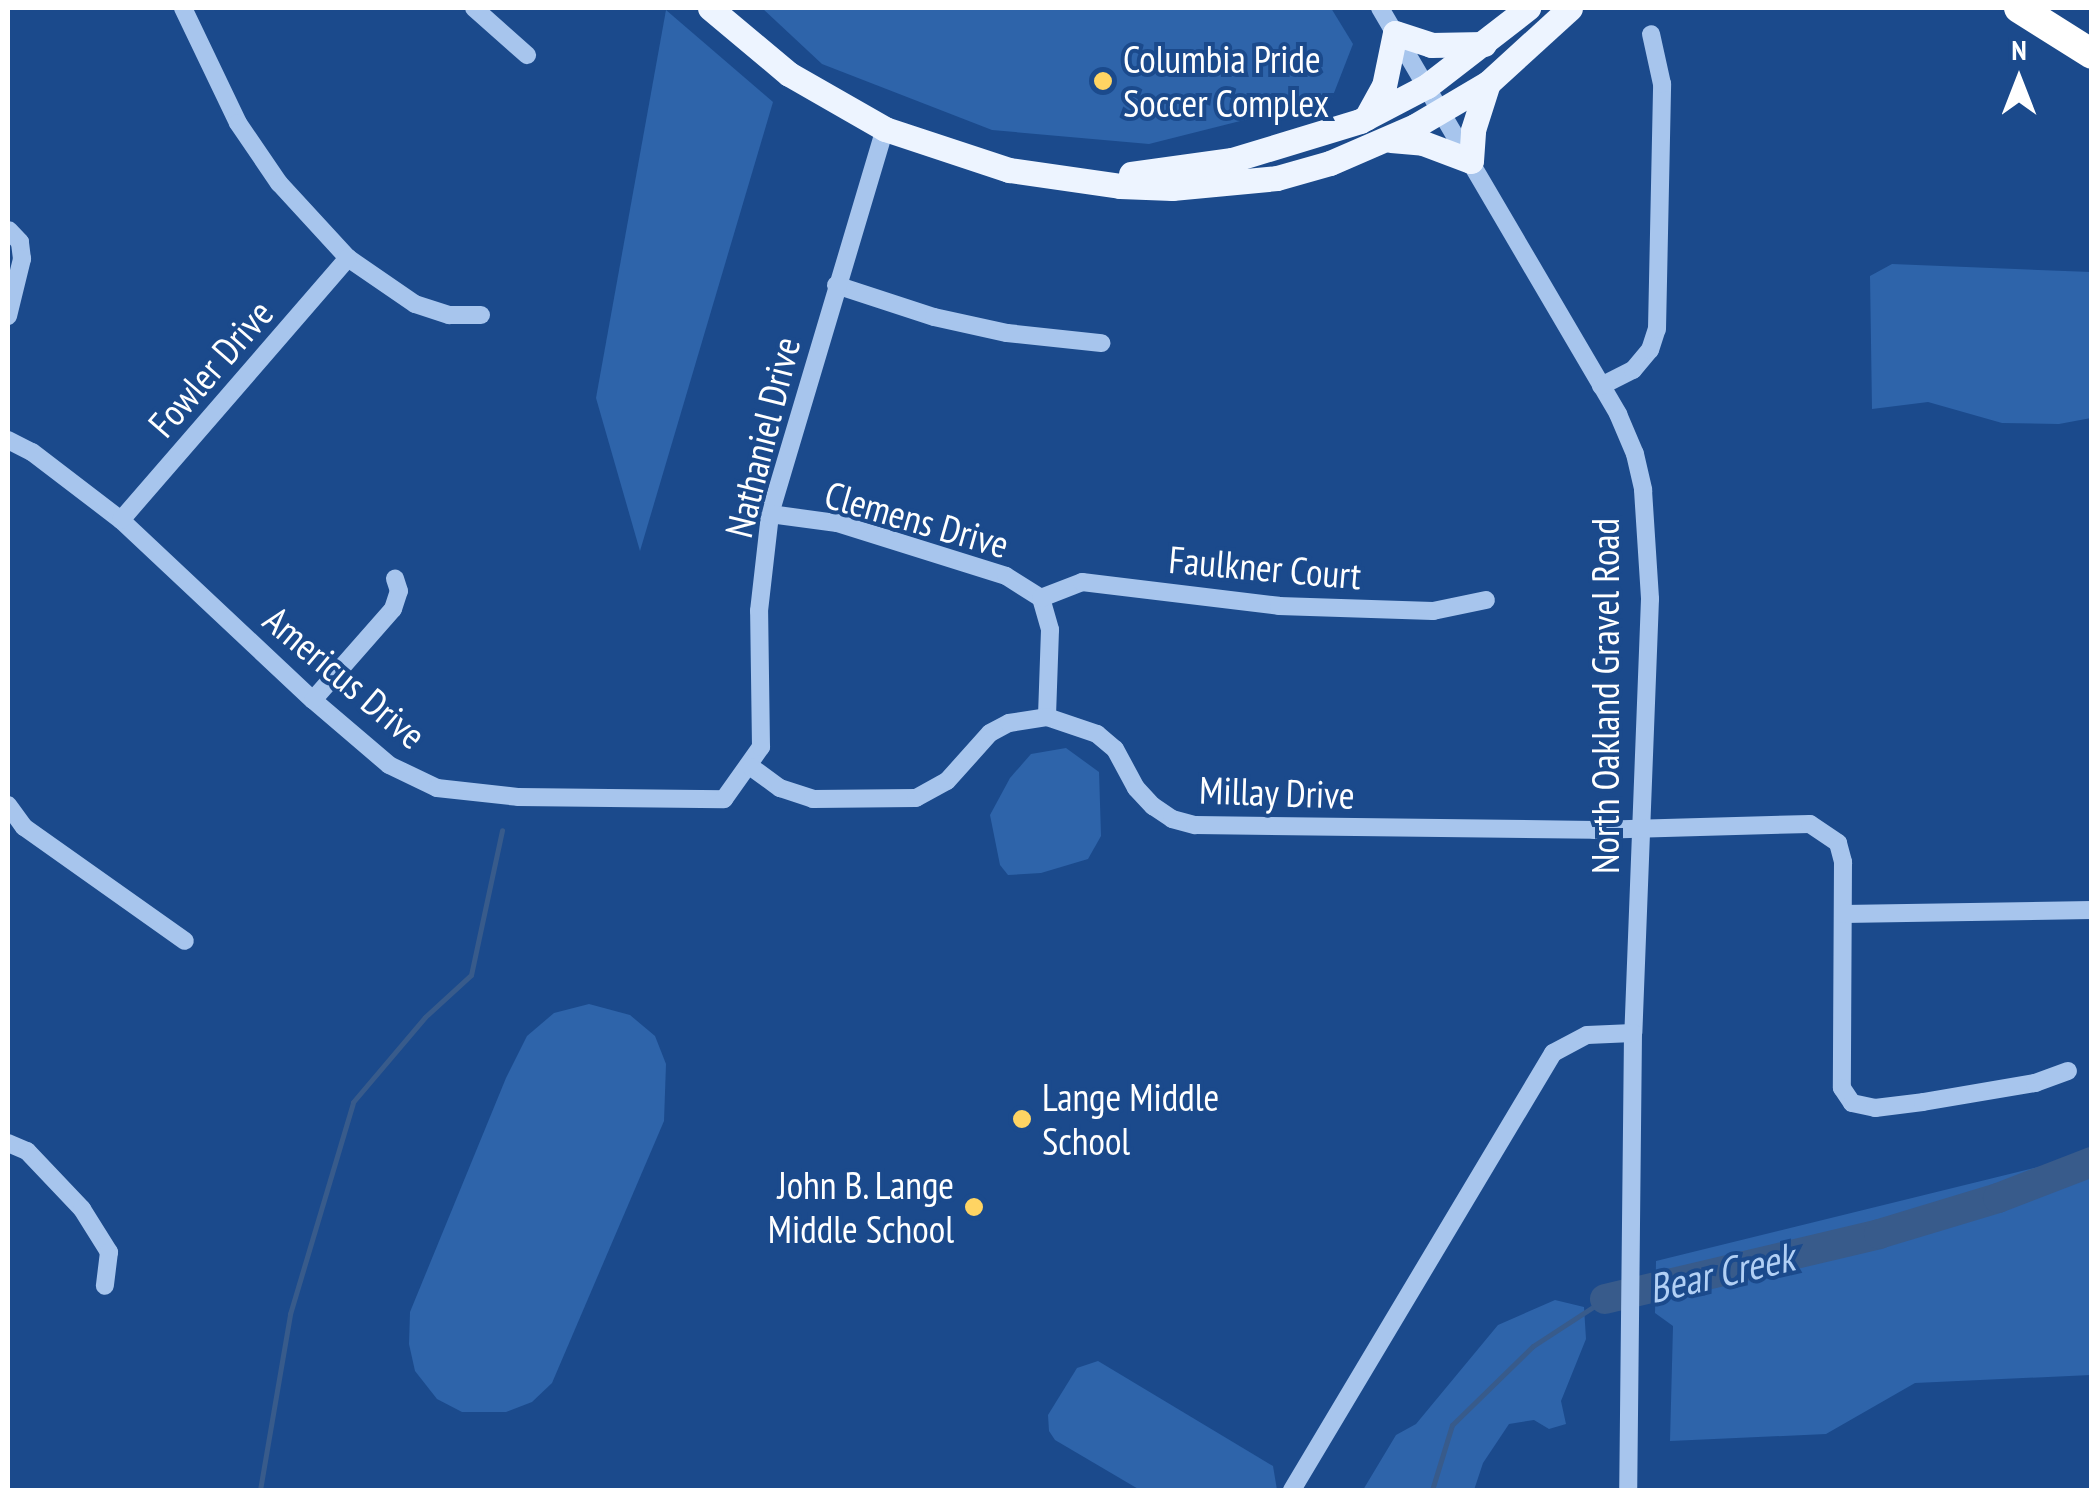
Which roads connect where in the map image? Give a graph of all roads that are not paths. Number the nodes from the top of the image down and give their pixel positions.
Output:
1 (183, 8) edge
2 (474, 8) edge
3 (710, 8) edge
4 (1380, 8) edge
5 (1528, 8) edge
6 (1570, 8) edge
7 (2020, 8) edge
8 (1395, 33) junction
9 (1651, 34) dead end
10 (1484, 44) junction
11 (2092, 54) edge
12 (527, 55) dead end
13 (1488, 82) junction
14 (1427, 86) junction
15 (1443, 112) junction
16 (1366, 118) junction
17 (885, 130) junction
18 (1384, 140) junction
19 (1471, 161) junction
20 (1077, 180) junction
21 (9, 230) edge
22 (348, 258) junction
23 (836, 285) junction
24 (481, 315) dead end
25 (8, 316) edge
26 (1101, 343) dead end
27 (1601, 386) junction
28 (8, 440) edge
29 (770, 514) junction
30 (121, 520) junction
31 (395, 578) dead end
32 (1041, 598) junction
33 (1486, 600) dead end
34 (312, 700) junction
35 (1048, 717) junction
36 (751, 767) junction
37 (8, 804) edge
38 (1644, 827) junction
39 (2092, 910) edge
40 (1843, 914) junction
41 (185, 941) dead end
42 (1633, 1033) junction
43 (2068, 1071) dead end
44 (8, 1142) edge
45 (105, 1286) dead end
46 (1292, 1490) edge
47 (1628, 1490) edge

1 - 22 street
2 - 12 street
3 - 17 main road
4 - 8 street, North Oakland Gravel Road
5 - 10 main road
6 - 13 main road
7 - 11 highway
8 - 10 main road
8 - 14 street, North Oakland Gravel Road
8 - 16 main road
9 - 27 street
10 - 14 main road
13 - 15 main road
13 - 19 main road
14 - 15 street, North Oakland Gravel Road
14 - 16 main road
15 - 18 main road
15 - 19 street, North Oakland Gravel Road
16 - 20 main road
17 - 20 main road
17 - 23 street, Nathaniel Drive
18 - 19 main road
18 - 20 main road
19 - 27 street, North Oakland Gravel Road
21 - 25 street
22 - 24 street
22 - 30 street, Fowler Drive
23 - 26 street
23 - 29 street, Nathaniel Drive
27 - 38 street, North Oakland Gravel Road
28 - 30 street, Americus Drive
29 - 32 street, Clemens Drive
29 - 36 street, Nathaniel Drive
30 - 34 street, Americus Drive
31 - 34 street
32 - 33 street, Faulkner Court
32 - 35 street, Clemens Drive
34 - 36 street, Americus Drive
35 - 36 street
35 - 38 street, Millay Drive
37 - 41 street
38 - 40 street, Millay Drive
38 - 42 street, North Oakland Gravel Road
39 - 40 street
40 - 43 street
42 - 46 street
42 - 47 street, North Oakland Gravel Road
44 - 45 street

